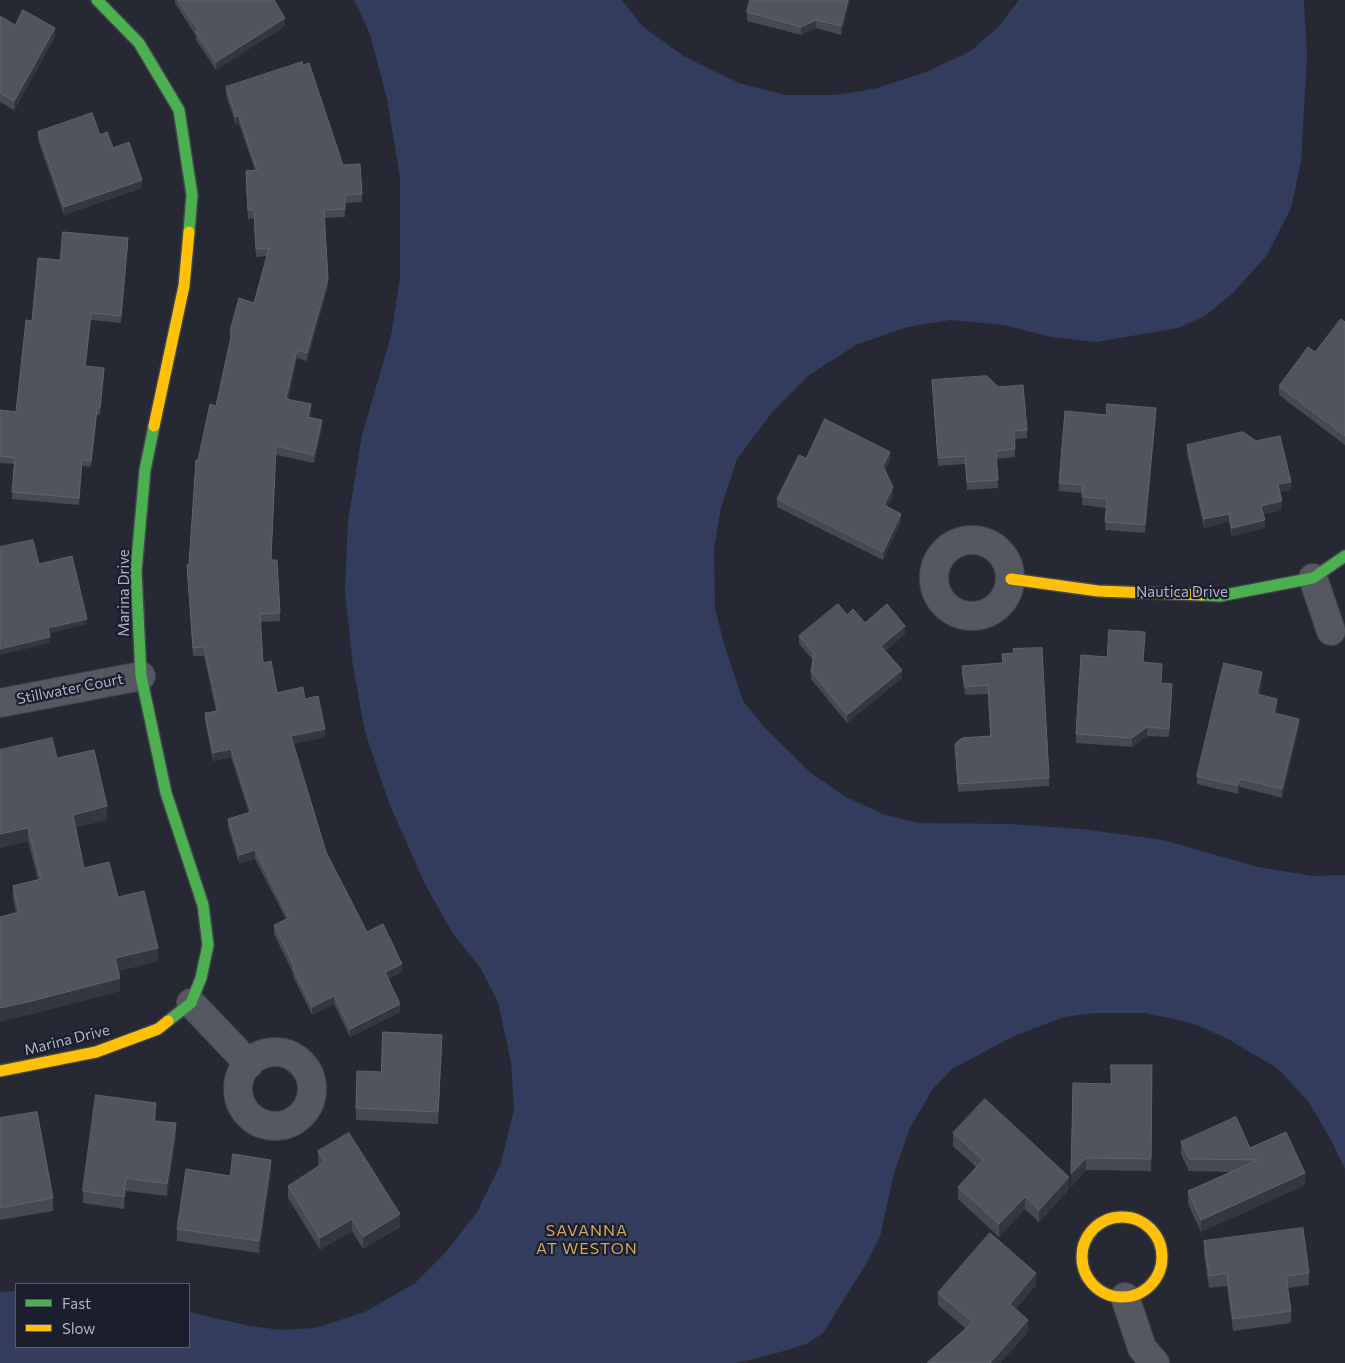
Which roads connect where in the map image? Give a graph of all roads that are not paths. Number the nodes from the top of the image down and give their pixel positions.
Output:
1 (97, 0) edge
2 (1345, 556) edge
3 (1313, 578) junction
4 (1011, 579) dead end
5 (1331, 631) dead end
6 (140, 676) junction
7 (0, 703) edge
8 (191, 1004) junction
9 (249, 1064) dead end
10 (0, 1071) edge
11 (1125, 1297) junction
12 (1155, 1363) edge

1 - 6 street, Marina Drive
2 - 3 street, Nautica Drive
3 - 4 street, Nautica Drive
3 - 5 street
6 - 7 street, Stillwater Court
6 - 8 street, Marina Drive
8 - 9 street
8 - 10 street, Marina Drive
11 - 11 street
11 - 12 street

